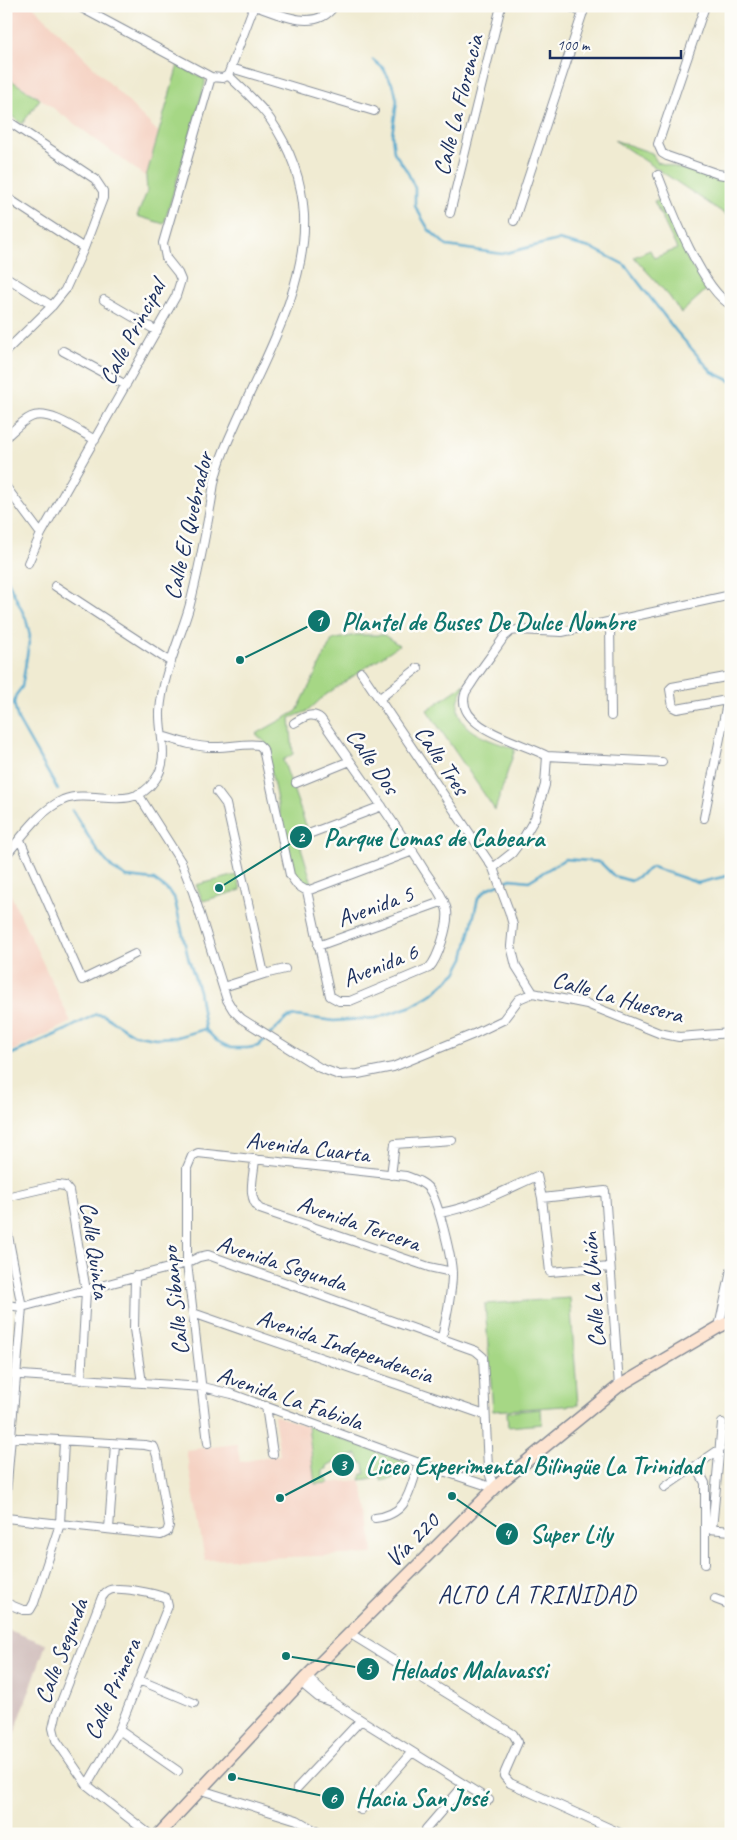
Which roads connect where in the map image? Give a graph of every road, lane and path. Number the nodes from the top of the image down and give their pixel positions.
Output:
1 (78, 6) edge
2 (254, 6) edge
3 (334, 6) edge
4 (501, 6) edge
5 (569, 6) edge
6 (705, 6) edge
7 (584, 10) edge
8 (230, 71) junction
9 (211, 77) junction
10 (374, 111) dead end
11 (6, 122) edge
12 (731, 173) edge
13 (658, 175) dead end
14 (6, 197) edge
15 (450, 213) dead end
16 (514, 221) dead end
17 (84, 248) junction
18 (6, 277) edge
19 (104, 300) dead end
20 (731, 305) edge
21 (52, 306) junction
22 (157, 331) junction
23 (6, 351) edge
24 (63, 351) dead end
25 (126, 385) junction
26 (6, 437) edge
27 (95, 440) junction
28 (6, 487) edge
29 (41, 534) junction
30 (28, 563) dead end
31 (55, 586) dead end
32 (731, 596) edge
33 (610, 621) junction
34 (171, 662) junction
35 (418, 668) dead end
36 (361, 672) dead end
37 (731, 676) edge
38 (731, 683) edge
39 (379, 699) junction
40 (727, 700) junction
41 (611, 716) dead end
42 (294, 723) dead end
43 (162, 736) junction
44 (547, 756) junction
45 (350, 761) junction
46 (662, 762) dead end
47 (296, 783) dead end
48 (217, 792) dead end
49 (138, 794) junction
50 (382, 806) junction
51 (704, 818) dead end
52 (306, 834) dead end
53 (20, 840) junction
54 (8, 850) edge
55 (413, 851) junction
56 (493, 868) junction
57 (307, 891) junction
58 (444, 901) junction
59 (318, 946) junction
60 (135, 954) dead end
61 (435, 962) joint
62 (285, 969) dead end
63 (264, 974) junction
64 (223, 987) junction
65 (533, 993) junction
66 (731, 1033) edge
67 (452, 1140) dead end
68 (192, 1156) joint
69 (255, 1159) junction
70 (391, 1175) junction
71 (6, 1197) edge
72 (542, 1198) junction
73 (440, 1213) junction
74 (6, 1226) edge
75 (187, 1263) junction
76 (610, 1267) junction
77 (731, 1271) edge
78 (452, 1272) junction
79 (136, 1276) junction
80 (86, 1291) junction
81 (6, 1306) edge
82 (22, 1307) junction
83 (193, 1313) junction
84 (731, 1322) edge
85 (719, 1327) junction
86 (442, 1338) junction
87 (6, 1374) edge
88 (16, 1375) junction
89 (81, 1380) junction
90 (142, 1383) junction
91 (619, 1386) junction
92 (203, 1387) junction
93 (266, 1406) junction
94 (485, 1415) junction
95 (722, 1423) dead end
96 (9, 1437) edge
97 (64, 1441) junction
98 (208, 1443) dead end
99 (115, 1444) junction
100 (720, 1449) junction
101 (272, 1454) dead end
102 (419, 1463) junction
103 (696, 1466) junction
104 (665, 1487) dead end
105 (494, 1488) junction
106 (6, 1495) edge
107 (6, 1518) edge
108 (375, 1518) dead end
109 (60, 1524) junction
110 (109, 1529) junction
111 (709, 1529) junction
112 (731, 1531) edge
113 (705, 1564) dead end
114 (715, 1599) dead end
115 (6, 1603) edge
116 (731, 1605) edge
117 (168, 1606) joint
118 (349, 1633) junction
119 (303, 1679) junction
120 (139, 1680) junction
121 (194, 1703) dead end
122 (361, 1720) junction
123 (119, 1730) junction
124 (412, 1752) junction
125 (178, 1771) dead end
126 (87, 1785) junction
127 (464, 1786) junction
128 (297, 1788) dead end
129 (201, 1790) junction
130 (489, 1800) dead end
131 (361, 1810) dead end
132 (426, 1829) dead end
133 (149, 1834) edge
134 (159, 1834) edge
135 (322, 1834) edge
136 (622, 1834) edge

1 - 9 street
2 - 3 street
2 - 8 street
4 - 15 street, Calle La Florencia
5 - 7 street
6 - 12 street
7 - 16 street
8 - 9 street
8 - 10 street
8 - 34 street, Calle El Quebrador
9 - 22 street, Calle Principal
11 - 17 street
13 - 20 street
14 - 17 street
17 - 21 street
18 - 21 street
19 - 22 street
21 - 23 street
22 - 25 street, Calle Principal
24 - 25 street
25 - 27 street, Calle Principal
26 - 27 street
27 - 29 street, Calle Principal
28 - 29 street
29 - 30 street, Calle Principal
31 - 34 street
32 - 33 street
33 - 41 street
33 - 44 street
34 - 43 street, Calle El Quebrador
35 - 39 street
36 - 39 street, Calle Tres
37 - 40 street
38 - 40 street
39 - 56 street, Calle Tres
40 - 51 street
42 - 45 street, Calle Dos
43 - 49 street, Calle El Quebrador
43 - 57 street
44 - 46 street
44 - 56 street
45 - 47 street
45 - 50 street, Calle Dos
48 - 63 street
49 - 53 street, Calle El Quebrador
49 - 64 street, Calle La Huesera
50 - 52 street
50 - 55 street, Calle Dos
53 - 54 street, Calle El Quebrador
53 - 60 street
55 - 57 street
55 - 58 street, Calle Dos
56 - 65 street, Calle Tres
57 - 59 street
58 - 59 street, Avenida 5
58 - 61 street, Calle Dos
59 - 61 street, Avenida 6
62 - 63 street
63 - 64 street
64 - 65 street, Calle La Huesera
65 - 66 street, Calle La Huesera
67 - 70 street
68 - 69 street, Avenida Cuarta
68 - 75 street, Calle Sibanpo
69 - 70 street, Avenida Cuarta
69 - 78 street, Avenida Tercera
70 - 73 street, Avenida Cuarta
71 - 80 street, Calle Quinta
72 - 73 street
72 - 76 street
72 - 76 street, Calle La Unión
73 - 78 street
74 - 82 street
75 - 79 street, Avenida Segunda
75 - 83 street, Calle Sibanpo
75 - 86 street, Avenida Segunda
76 - 91 street, Calle La Unión
77 - 85 street
78 - 86 street
79 - 80 street, Avenida Segunda
79 - 90 street
80 - 82 street, Avenida Segunda
80 - 89 street, Calle Quinta
81 - 82 street, Avenida Segunda
82 - 88 street
83 - 92 street, Calle Sibanpo
83 - 94 street, Avenida Independencia
84 - 85 main road, Vía 220
85 - 91 main road, Vía 220
86 - 94 street, Avenida Segunda
87 - 88 street, Avenida La Fabiola
88 - 89 street, Avenida La Fabiola
88 - 96 street
89 - 90 street, Avenida La Fabiola
90 - 92 street, Avenida La Fabiola
91 - 105 main road, Vía 220
92 - 93 street, Avenida La Fabiola
92 - 98 street, Calle Sibanpo
93 - 101 street
93 - 102 street, Avenida La Fabiola
94 - 105 street
95 - 100 street
96 - 97 street
96 - 106 street
97 - 99 street
97 - 109 street
99 - 110 street
99 - 110 street
100 - 103 street
100 - 111 street
102 - 105 street, Avenida La Fabiola
102 - 108 street
103 - 104 street
103 - 111 street
105 - 118 main road, Vía 220
107 - 109 street
109 - 110 street
109 - 115 street
111 - 112 street
111 - 113 street
114 - 116 street
117 - 120 street, Calle Primera
117 - 126 street, Calle Segunda
118 - 119 main road, Vía 220
118 - 136 street
119 - 122 street
119 - 129 main road, Vía 220
120 - 121 street
120 - 123 street, Calle Primera
122 - 124 street
122 - 128 street
123 - 125 street
123 - 126 street, Calle Primera
124 - 127 street
124 - 131 street
126 - 133 street
127 - 130 street
127 - 132 street
129 - 134 main road, Vía 220
129 - 135 street

